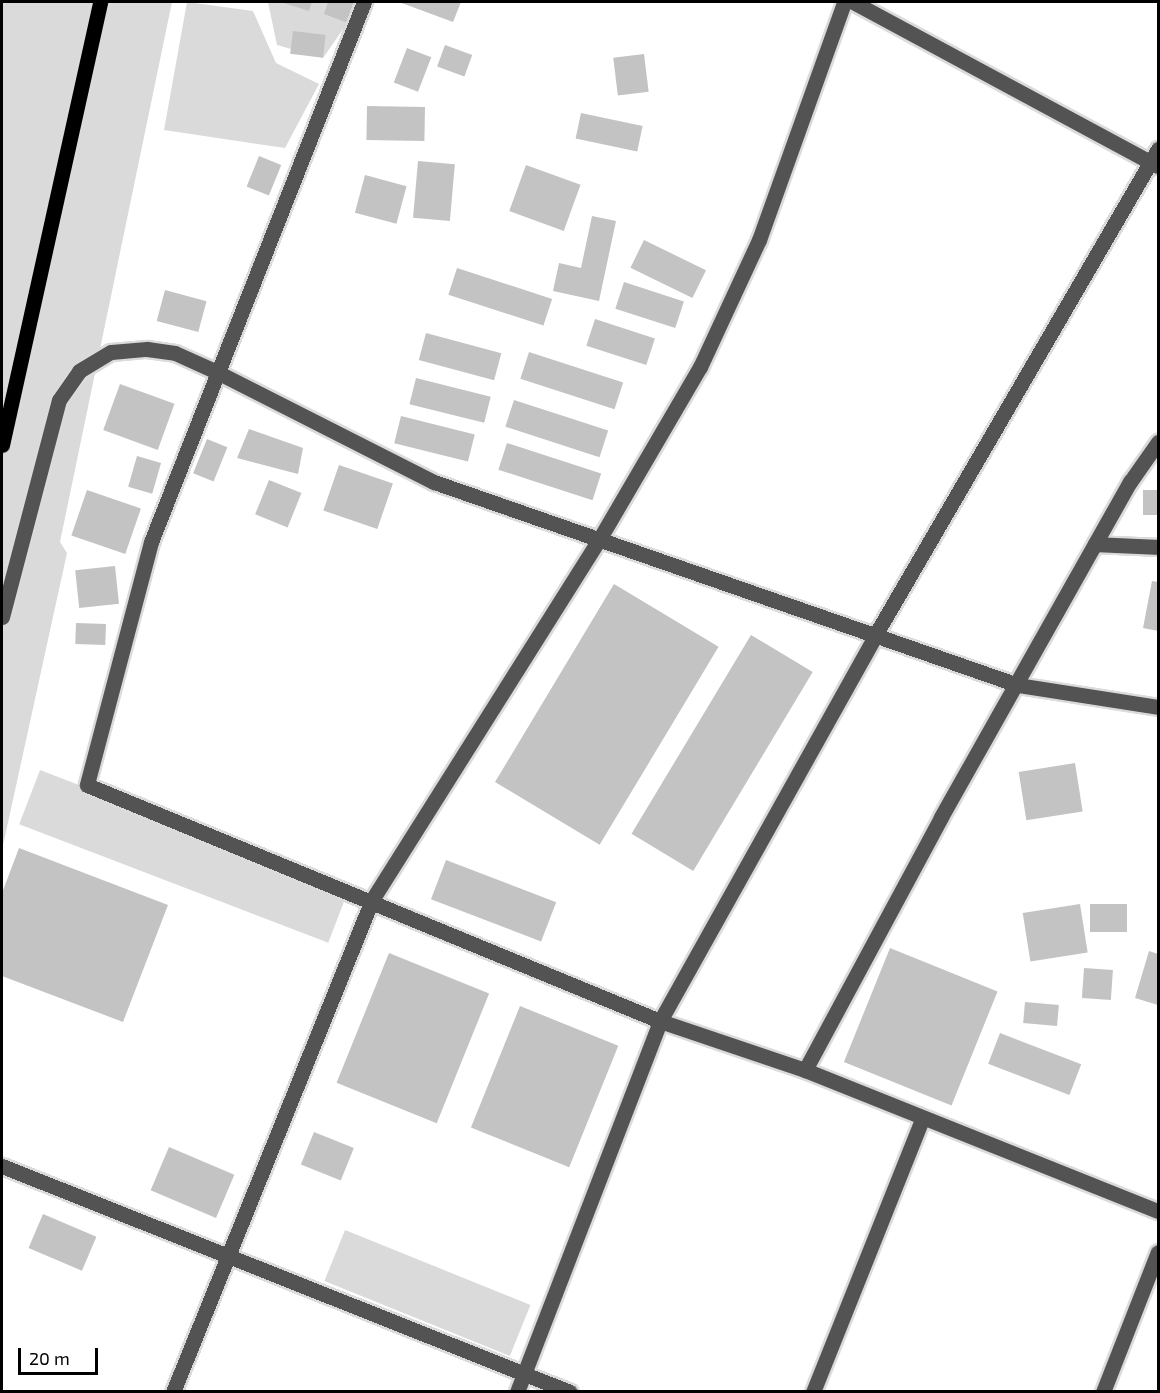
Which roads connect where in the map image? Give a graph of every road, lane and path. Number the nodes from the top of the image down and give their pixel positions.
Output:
1 (100, 2) edge
2 (364, 2) edge
3 (844, 2) edge
4 (853, 2) edge
5 (1156, 160) edge
6 (215, 371) junction
7 (1158, 442) edge
8 (2, 445) edge
9 (600, 538) junction
10 (1095, 544) junction
11 (1158, 547) edge
12 (2, 617) edge
13 (877, 632) junction
14 (1018, 685) junction
15 (1158, 707) edge
16 (372, 900) junction
17 (660, 1021) junction
18 (805, 1070) junction
19 (922, 1119) junction
20 (2, 1166) edge
21 (1158, 1211) edge
22 (229, 1252) junction
23 (1158, 1252) edge
24 (525, 1373) junction
25 (173, 1392) edge
26 (517, 1392) edge
27 (570, 1392) edge
28 (813, 1392) edge
29 (1103, 1392) edge

1 - 8 main road
2 - 6 street
3 - 9 street
4 - 5 street
5 - 13 street
6 - 9 street
6 - 12 street
6 - 16 street
7 - 10 street
9 - 13 street
9 - 16 street
10 - 11 street
10 - 14 street
13 - 14 street
13 - 17 street
14 - 15 street
14 - 18 street
16 - 17 street
16 - 22 street
17 - 18 street
17 - 24 street
18 - 19 street
19 - 21 street
19 - 28 street
20 - 22 street
22 - 24 street
22 - 25 street
23 - 29 street
24 - 26 street
24 - 27 street

